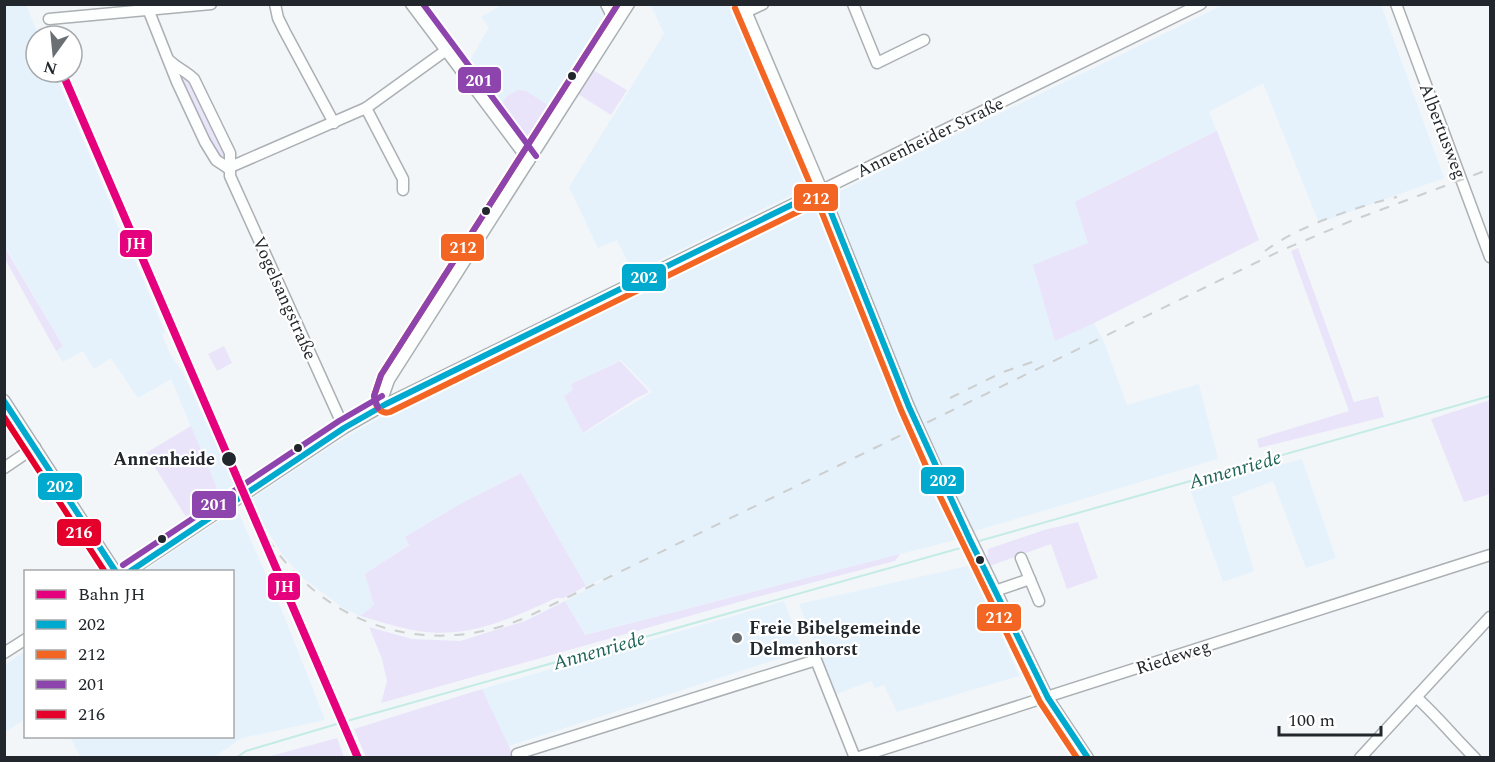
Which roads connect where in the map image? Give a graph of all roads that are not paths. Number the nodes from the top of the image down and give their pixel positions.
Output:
1 (211, 4) edge
2 (275, 4) edge
3 (411, 4) edge
4 (606, 4) edge
5 (629, 4) edge
6 (763, 4) edge
7 (853, 4) edge
8 (1201, 4) edge
9 (1395, 4) edge
10 (744, 8) edge
11 (148, 9) junction
12 (49, 19) dead end
13 (616, 24) junction
14 (924, 40) dead end
15 (445, 51) junction
16 (170, 61) junction
17 (366, 108) junction
18 (334, 123) junction
19 (529, 161) junction
20 (228, 168) junction
21 (404, 190) dead end
22 (822, 190) junction
23 (1491, 257) edge
24 (4, 400) edge
25 (386, 404) junction
26 (344, 428) junction
27 (35, 447) junction
28 (4, 468) edge
29 (1491, 555) edge
30 (1021, 558) dead end
31 (115, 570) edge
32 (131, 570) edge
33 (1030, 579) junction
34 (995, 591) junction
35 (1039, 601) dead end
36 (1491, 617) edge
37 (24, 640) edge
38 (4, 653) edge
39 (1416, 697) junction
40 (1048, 698) junction
41 (517, 754) dead end
42 (855, 758) edge
43 (1088, 758) edge
44 (1360, 758) edge
45 (1475, 758) edge

1 - 11 street
2 - 18 street
3 - 15 street
4 - 13 street
5 - 13 street
6 - 10 street
7 - 14 street
8 - 22 street, Annenheider Straße
9 - 23 street, Albertusweg
10 - 22 street
11 - 12 street
11 - 16 street, Vogelsangstraße
13 - 19 street
15 - 17 street
15 - 19 street
16 - 20 street, Vogelsangstraße
16 - 20 street, Vogelsangstraße
17 - 18 street
17 - 21 street
18 - 20 street
19 - 25 street
20 - 26 street, Vogelsangstraße
22 - 25 street, Annenheider Straße
22 - 34 street
24 - 27 street
25 - 26 street, Annenheider Straße
26 - 32 street, Annenheider Straße
27 - 28 street
27 - 31 street
29 - 40 street, Riedeweg
30 - 33 street
33 - 34 street
33 - 35 street
34 - 40 street
36 - 39 street
37 - 38 street
39 - 44 street
39 - 45 street
40 - 42 street, Riedeweg
40 - 43 street
41 - 42 street

